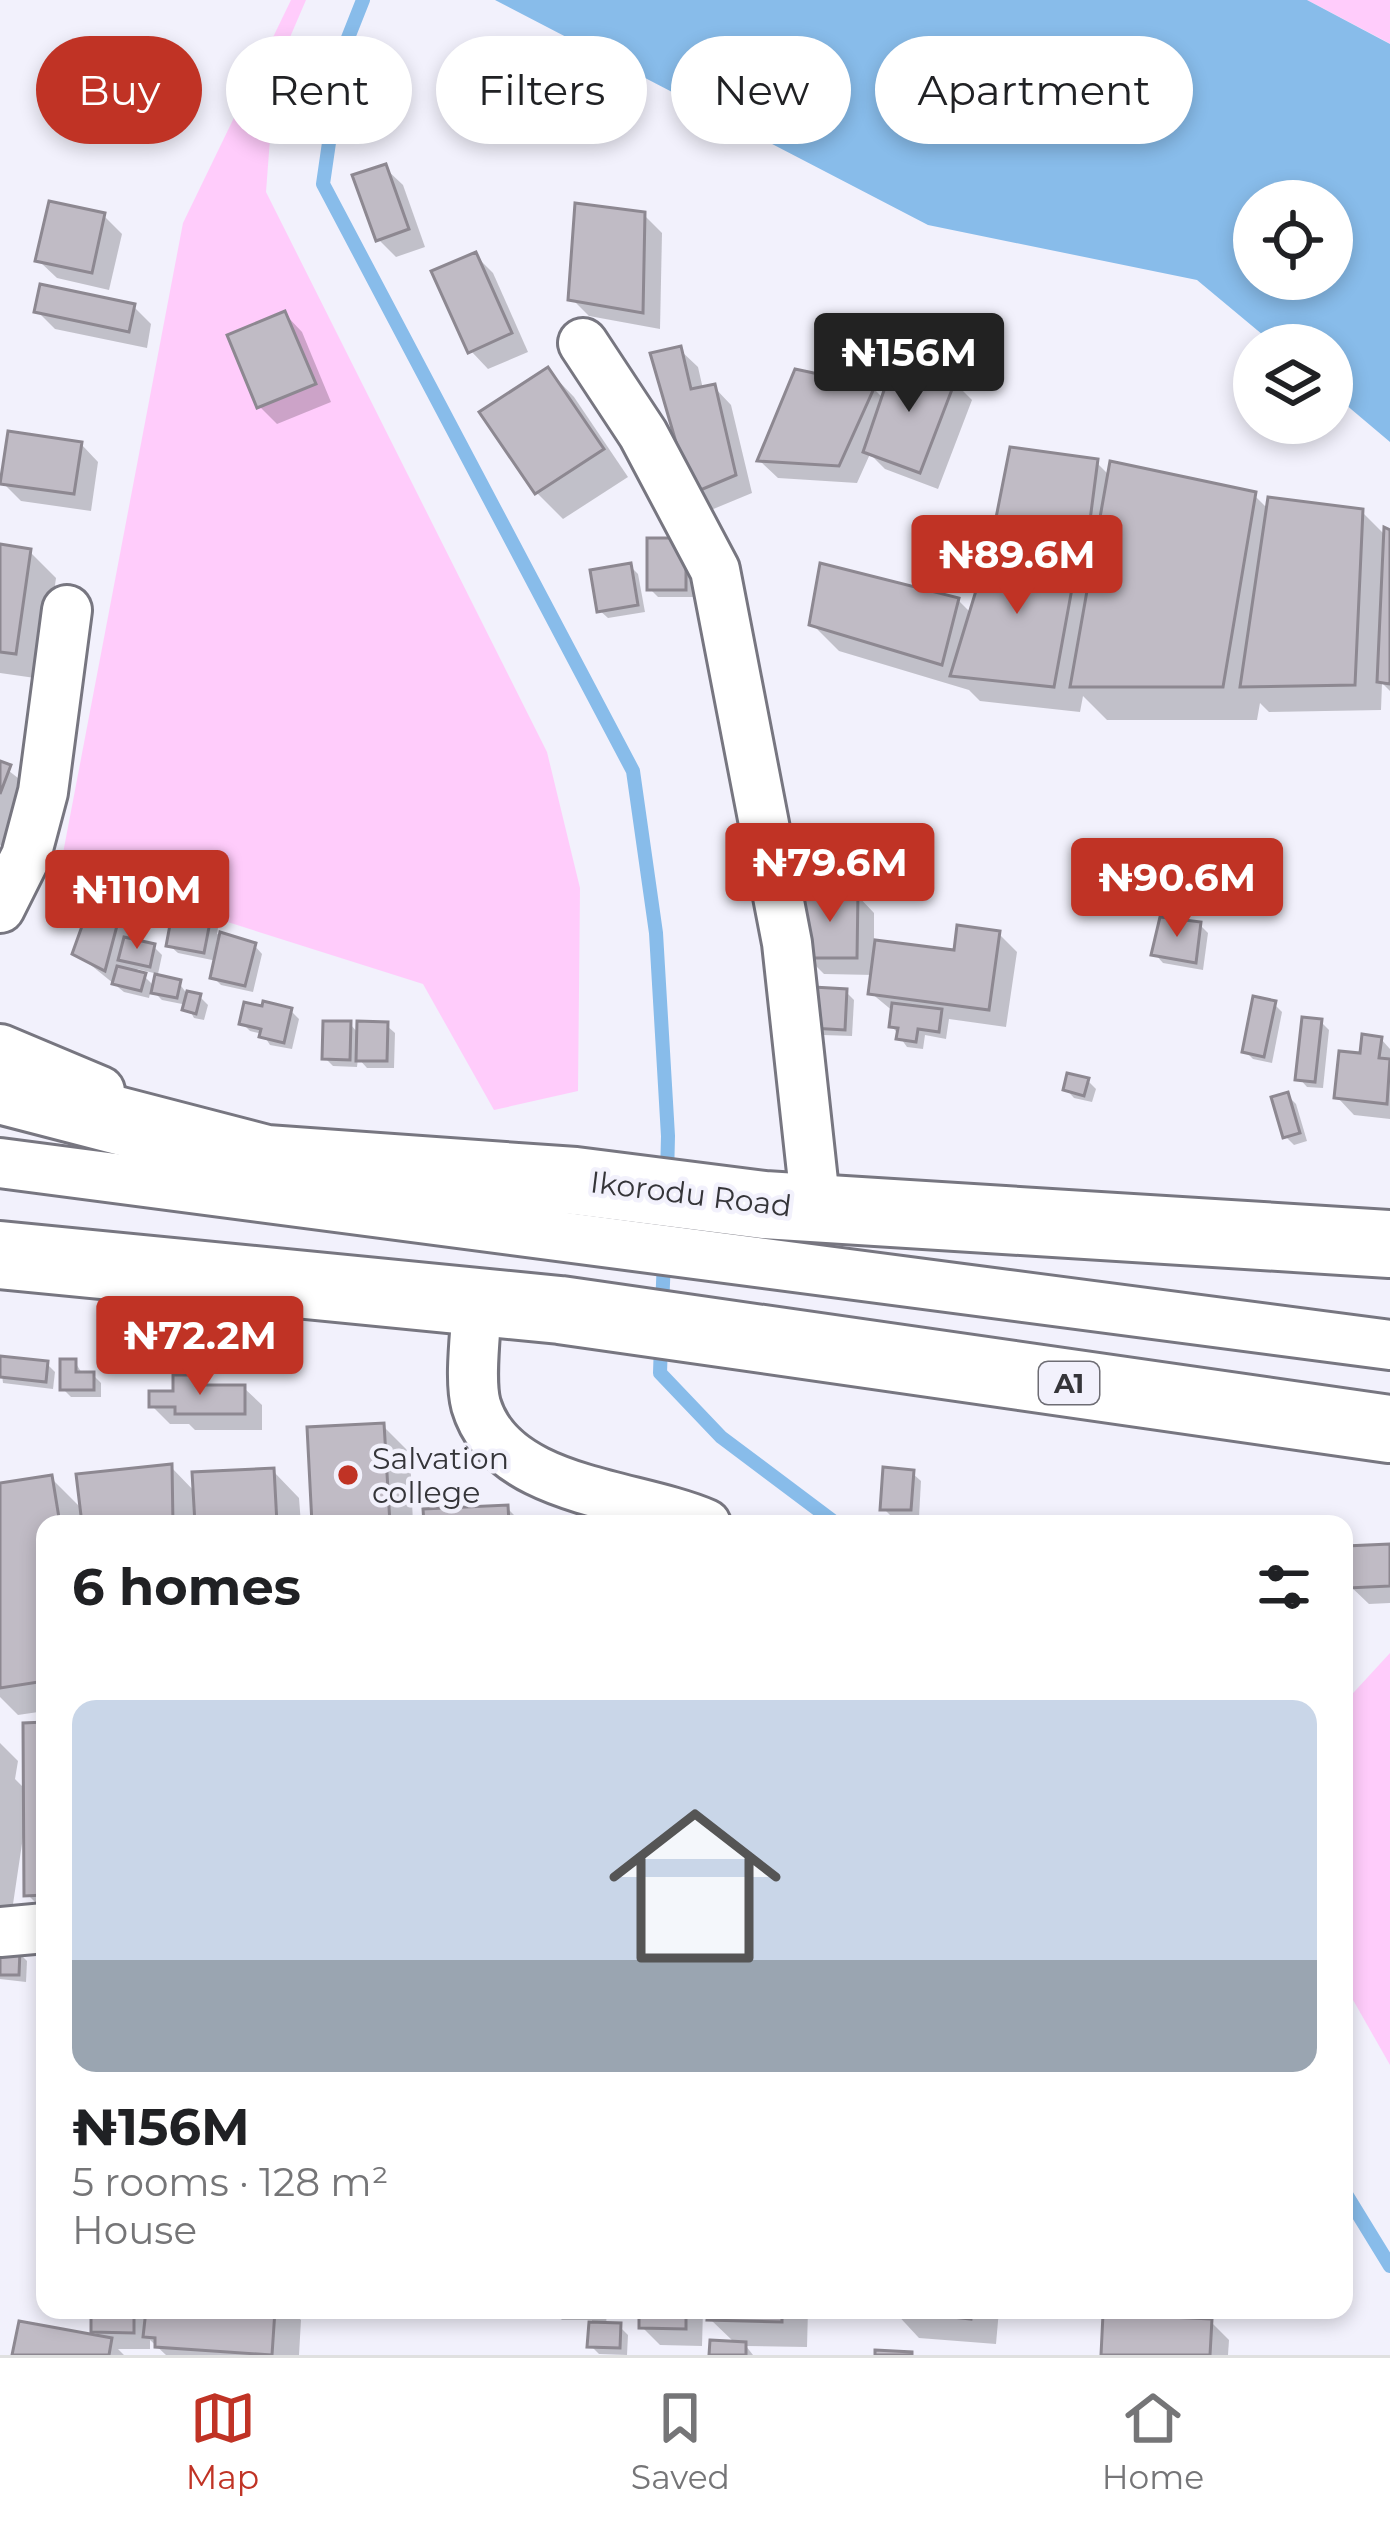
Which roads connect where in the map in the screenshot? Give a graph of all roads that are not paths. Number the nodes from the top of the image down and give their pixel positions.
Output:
1 (583, 343) dead end
2 (67, 610) dead end
3 (0, 908) edge
4 (0, 1049) edge
5 (0, 1090) edge
6 (266, 1159) junction
7 (0, 1162) edge
8 (570, 1209) junction
9 (778, 1226) junction
10 (1390, 1244) edge
11 (0, 1255) edge
12 (477, 1303) junction
13 (1390, 1345) edge
14 (1390, 1429) edge
15 (686, 1515) edge
16 (36, 1929) edge
17 (0, 1932) edge

1 - 9 street
2 - 3 street
4 - 6 street
5 - 6 highway, Ikorodu Road
6 - 8 highway, Ikorodu Road
7 - 8 street
8 - 9 highway, Ikorodu Road
9 - 10 highway, Ikorodu Road
9 - 13 street
11 - 12 highway, A1
12 - 14 highway, A1
12 - 15 street
16 - 17 street

